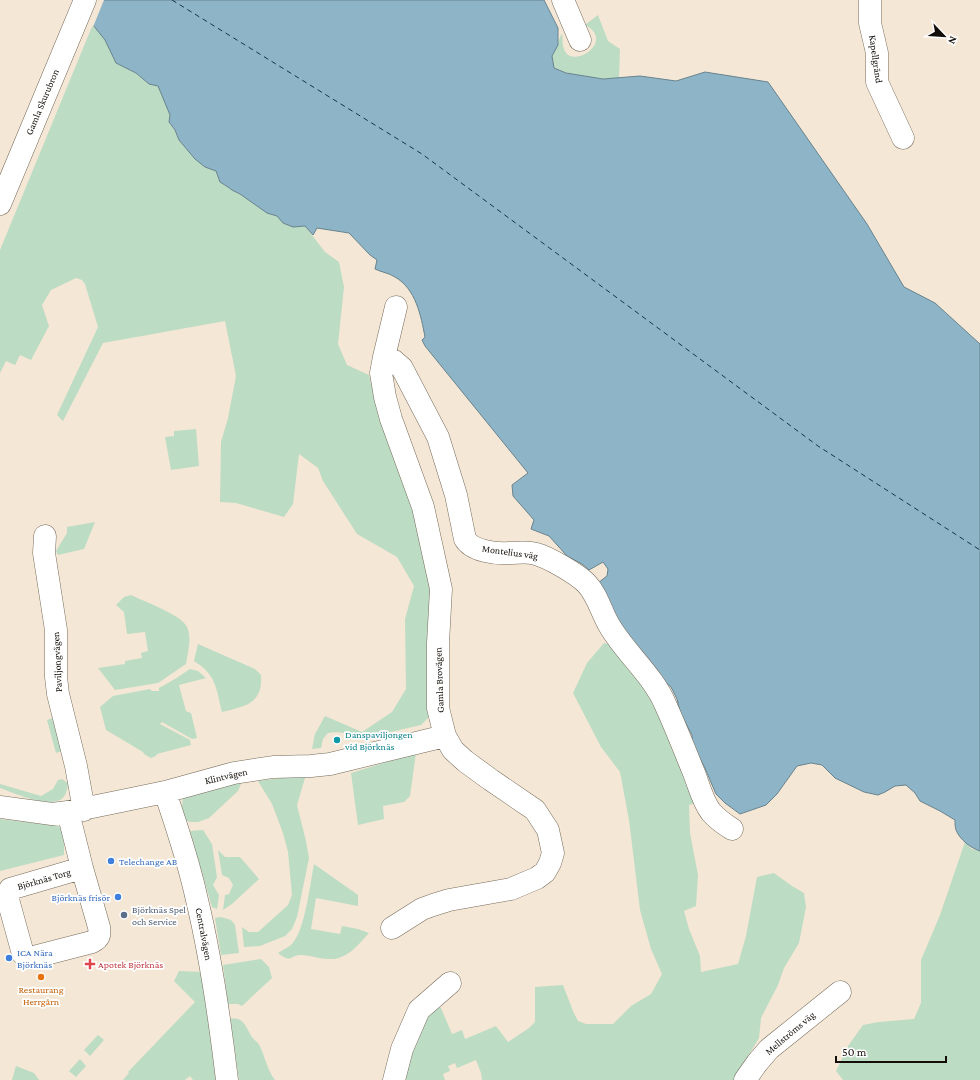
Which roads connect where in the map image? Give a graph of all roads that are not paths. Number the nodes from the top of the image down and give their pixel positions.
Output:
1 (85, 0) edge
2 (563, 0) edge
3 (870, 0) edge
4 (580, 40) dead end
5 (903, 138) dead end
6 (0, 204) edge
7 (396, 307) dead end
8 (384, 357) junction
9 (45, 536) dead end
10 (445, 736) junction
11 (165, 792) junction
12 (2, 805) edge
13 (76, 811) junction
14 (732, 829) dead end
15 (82, 868) junction
16 (392, 928) dead end
17 (450, 983) dead end
18 (840, 992) dead end
19 (227, 1080) edge
20 (394, 1080) edge
21 (745, 1080) edge

1 - 6 street, Gamla Skurubron
2 - 4 street
3 - 5 street, Kapellgränd
7 - 8 street, Gamla Brovägen
8 - 10 street, Gamla Brovägen
8 - 14 street, Montelius väg
9 - 13 street, Paviljongvägen
10 - 11 street, Klintvägen
10 - 16 street, Gamla Brovägen
11 - 13 street, Klintvägen
11 - 19 street, Centralvägen
12 - 13 street, Klintvägen
13 - 15 street, Björknäs Torg
15 - 15 street, Björknäs Torg
17 - 20 street
18 - 21 street, Mellströms väg

